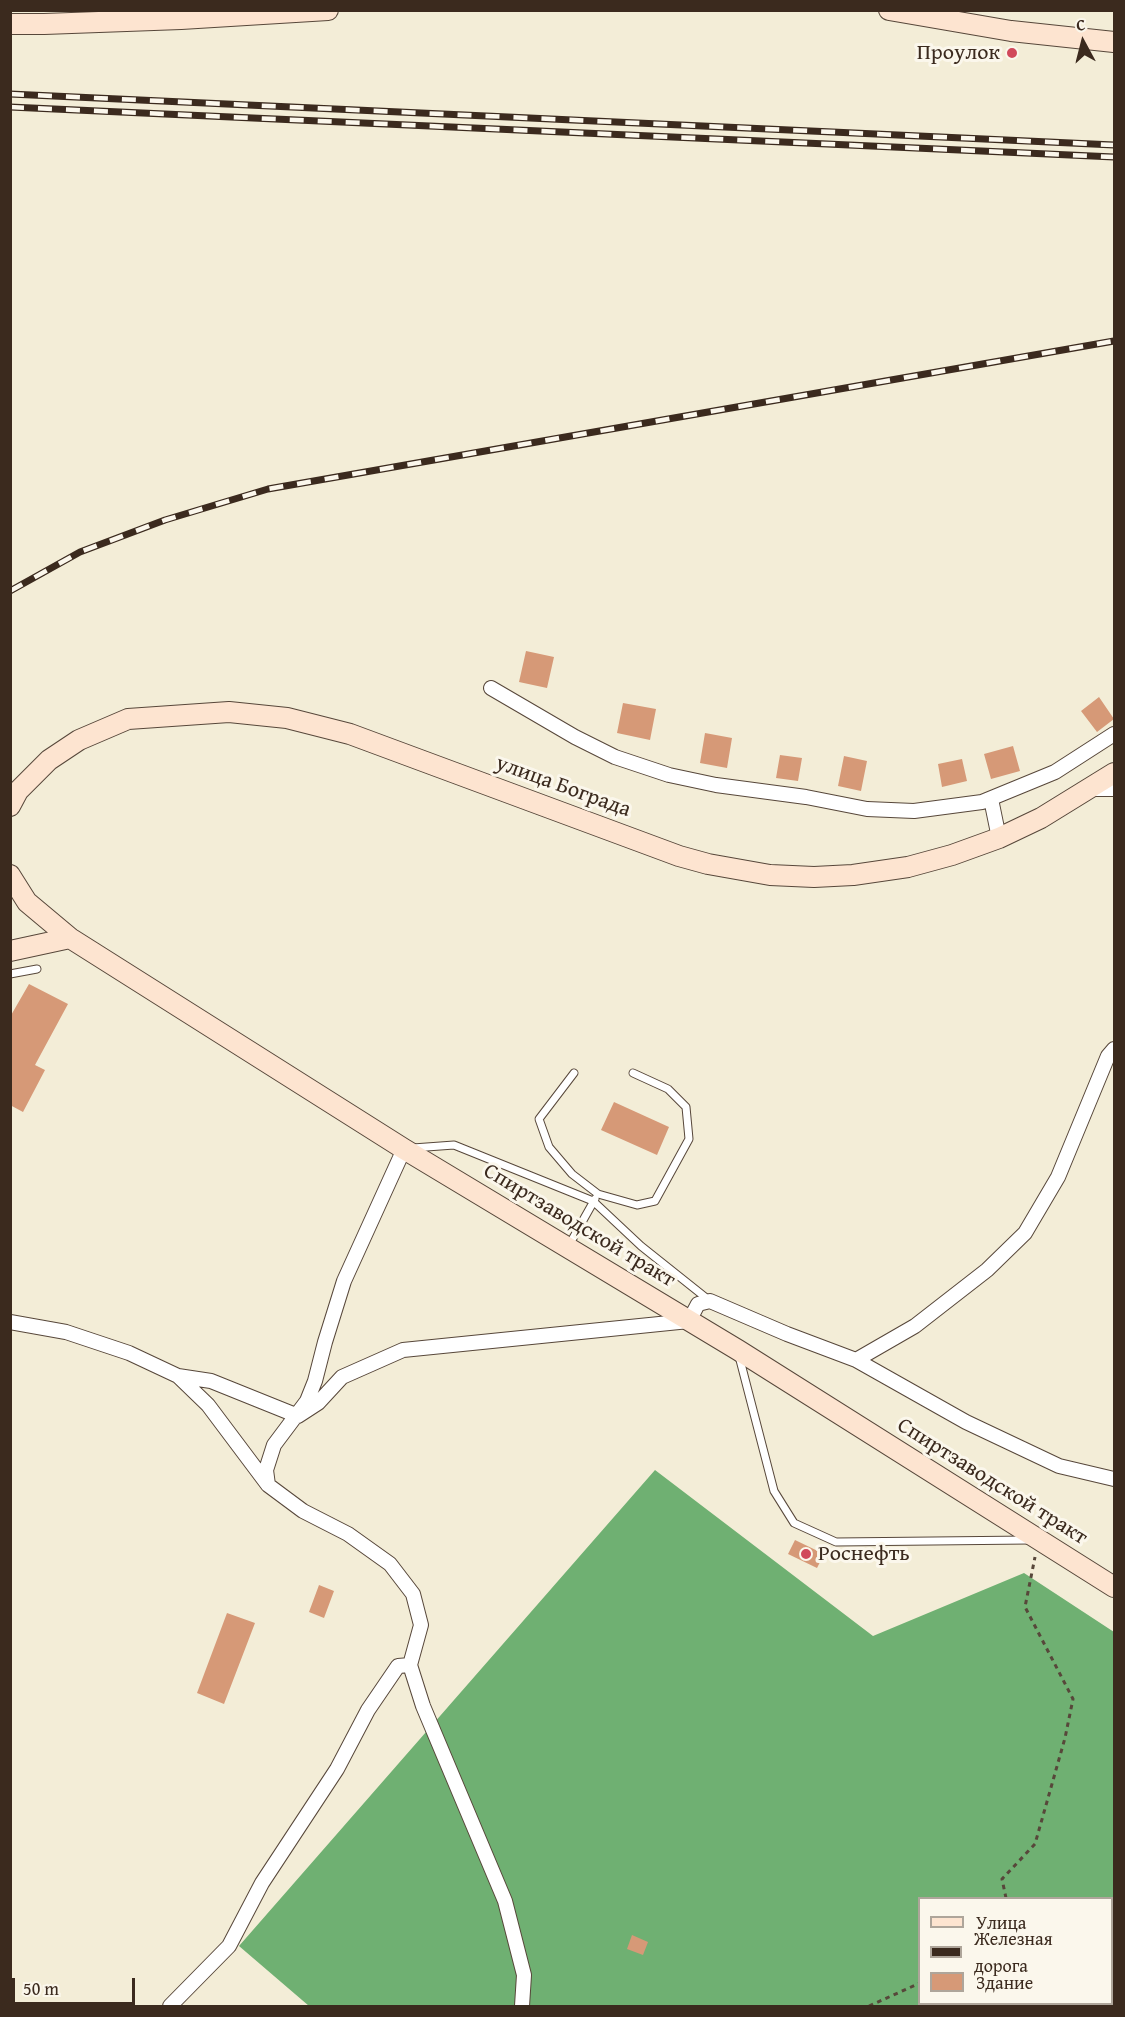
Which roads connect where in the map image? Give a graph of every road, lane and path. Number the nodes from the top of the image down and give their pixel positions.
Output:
1 (328, 10) edge
2 (897, 11) edge
3 (10, 24) edge
4 (1114, 42) edge
5 (491, 688) dead end
6 (1114, 734) edge
7 (1114, 773) edge
8 (1089, 789) junction
9 (1114, 789) edge
10 (991, 799) junction
11 (10, 806) edge
12 (999, 838) junction
13 (10, 875) edge
14 (70, 938) junction
15 (10, 951) edge
16 (37, 969) dead end
17 (10, 974) edge
18 (1114, 1049) edge
19 (574, 1073) dead end
20 (633, 1073) dead end
21 (404, 1149) junction
22 (596, 1197) junction
23 (568, 1248) junction
24 (710, 1301) junction
25 (689, 1321) junction
26 (10, 1322) edge
27 (738, 1350) junction
28 (856, 1360) junction
29 (178, 1376) junction
30 (298, 1416) junction
31 (1114, 1479) edge
32 (268, 1485) junction
33 (1038, 1540) junction
34 (1114, 1587) edge
35 (410, 1665) junction
36 (1006, 1897) edge
37 (918, 1984) edge
38 (170, 2007) edge
39 (522, 2007) edge
40 (869, 2007) edge

1 - 3 main road
2 - 4 main road
5 - 10 street
6 - 10 street
7 - 8 main road, улица Бограда
8 - 9 street
8 - 12 main road, улица Бограда
10 - 12 street
11 - 12 main road, улица Бограда
13 - 14 main road, Спиртзаводской тракт
14 - 15 main road
14 - 21 main road, Спиртзаводской тракт
16 - 17 lane
18 - 28 street
19 - 22 lane
20 - 22 lane
21 - 22 lane
21 - 23 main road, Спиртзаводской тракт
21 - 30 street
22 - 23 lane
22 - 24 lane
23 - 25 main road, Спиртзаводской тракт
24 - 25 street
24 - 28 street
25 - 27 main road, Спиртзаводской тракт
25 - 30 street
26 - 29 street
27 - 33 main road, Спиртзаводской тракт
27 - 33 lane
28 - 31 street
29 - 30 street
29 - 32 street
30 - 32 street
32 - 35 street
33 - 34 main road, Спиртзаводской тракт
33 - 36 path
35 - 38 street
35 - 39 street
37 - 40 path

